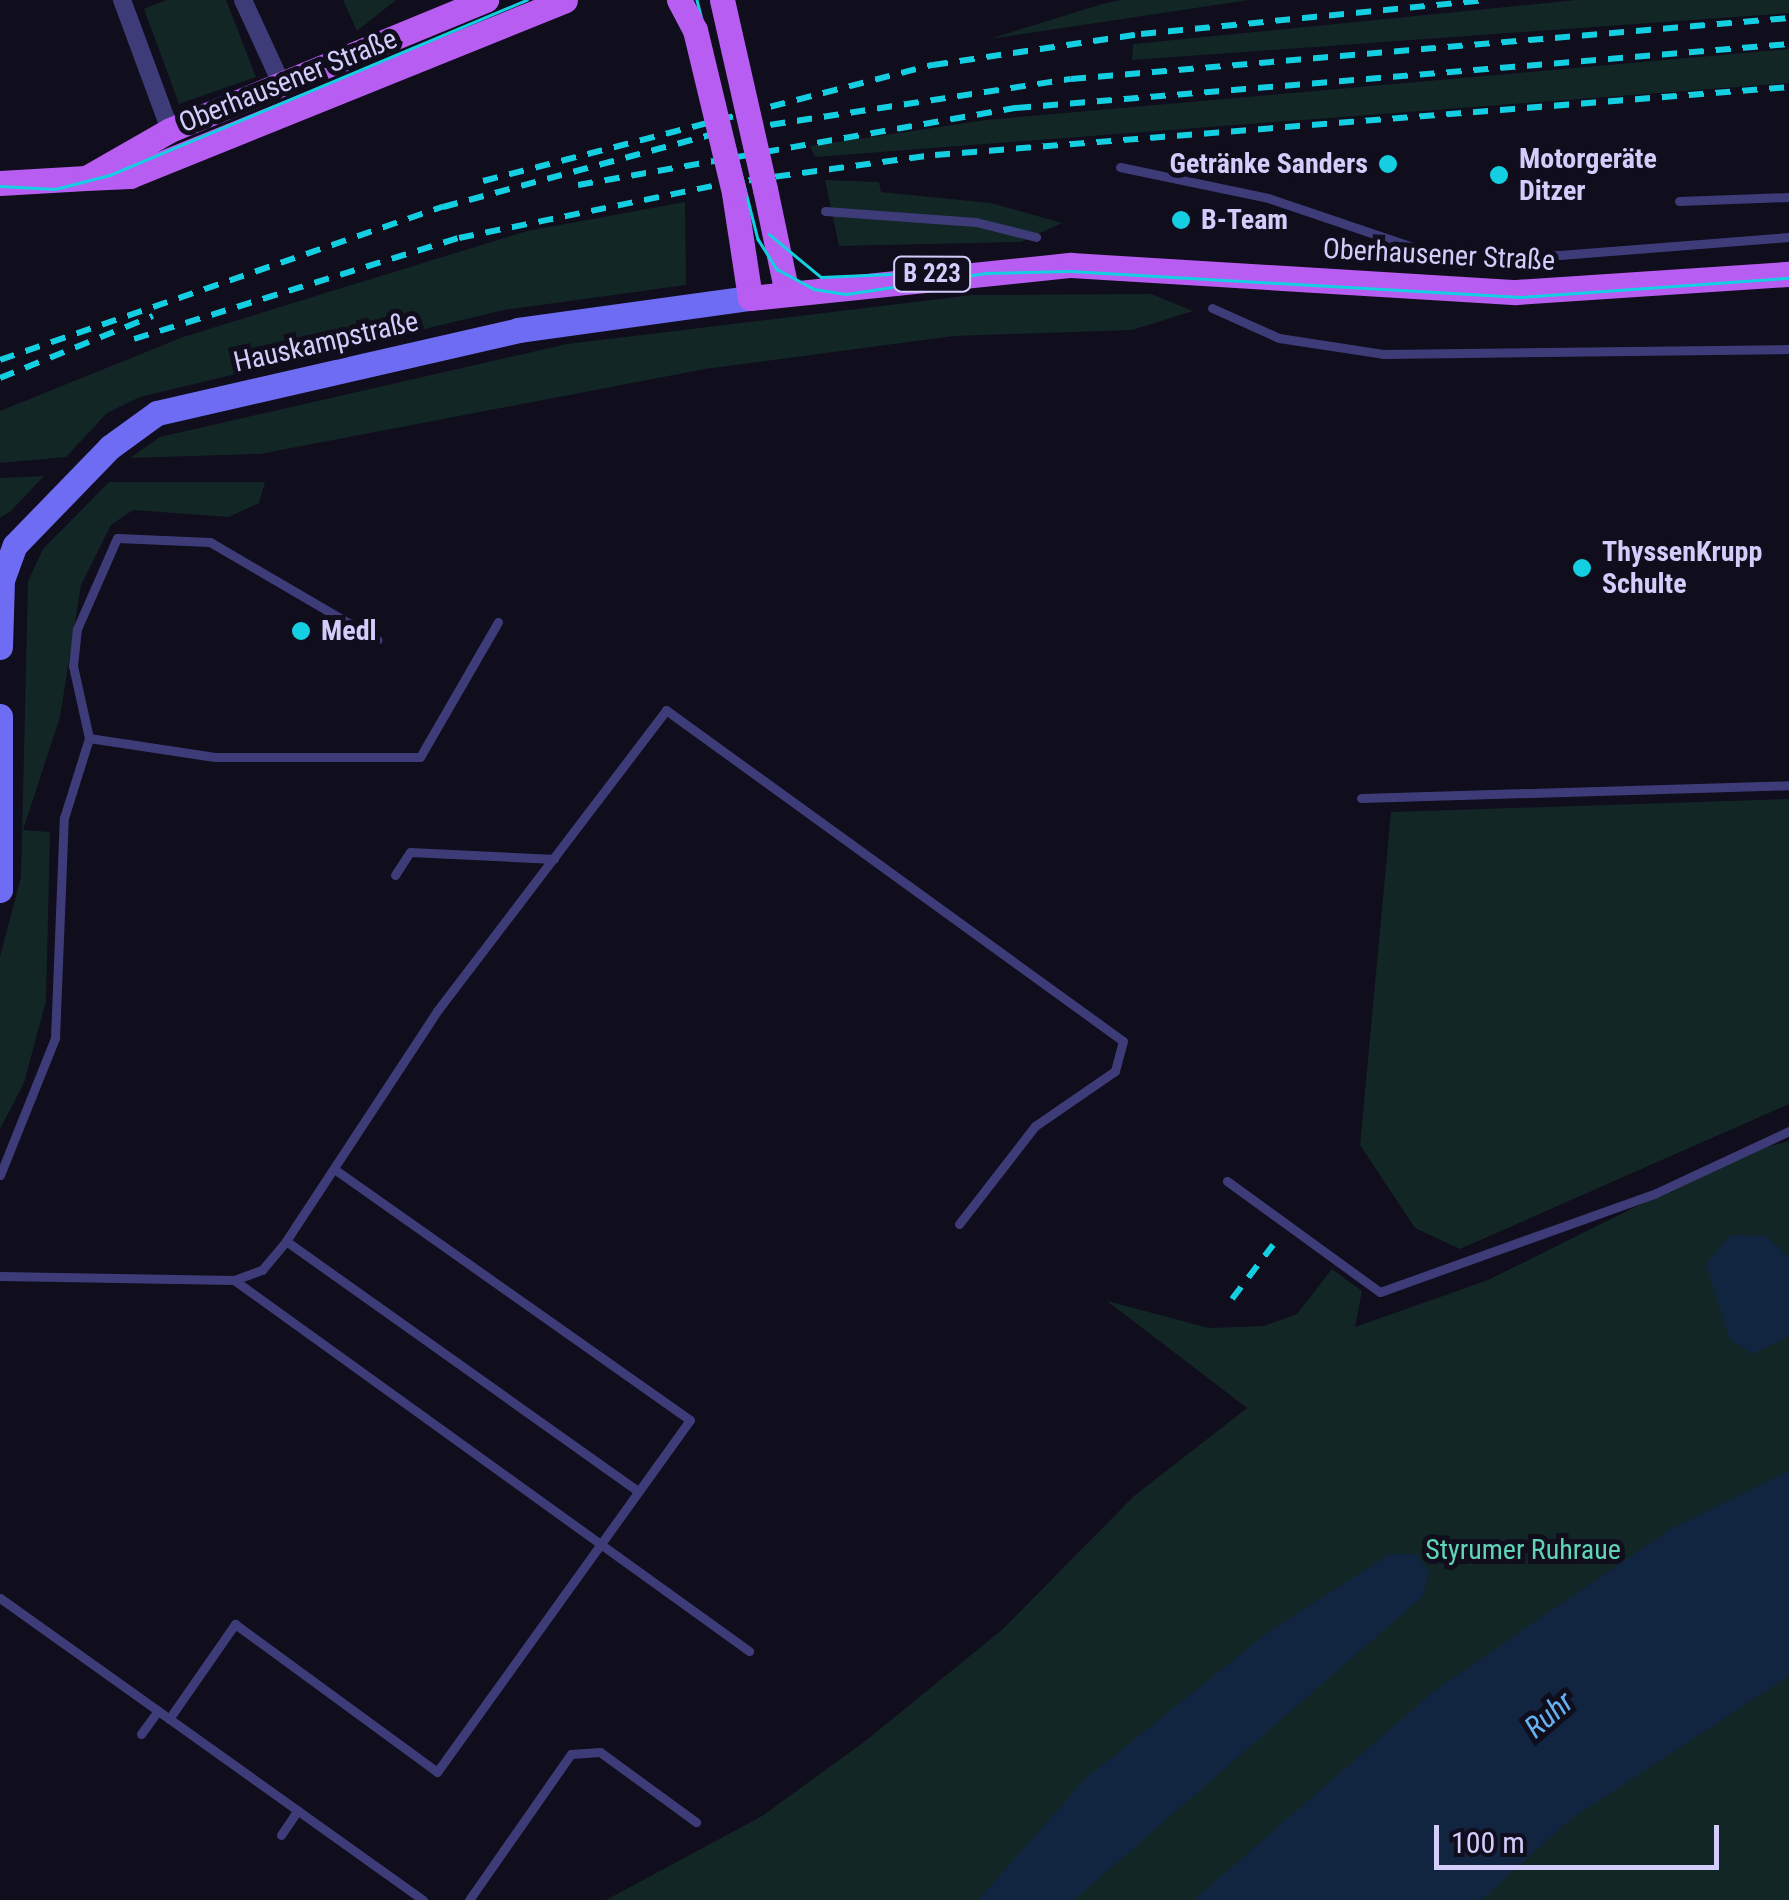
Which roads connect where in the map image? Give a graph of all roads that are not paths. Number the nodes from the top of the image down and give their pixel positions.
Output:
1 (122, 0) edge
2 (242, 0) edge
3 (486, 0) edge
4 (565, 0) edge
5 (679, 0) edge
6 (722, 0) edge
7 (283, 88) junction
8 (170, 130) junction
9 (1120, 168) dead end
10 (86, 178) junction
11 (2, 189) edge
12 (1789, 197) edge
13 (1678, 202) dead end
14 (825, 211) dead end
15 (1036, 237) dead end
16 (1789, 238) edge
17 (1789, 274) edge
18 (769, 296) junction
19 (1212, 308) dead end
20 (1789, 349) edge
21 (2, 592) edge
22 (498, 622) dead end
23 (378, 640) dead end
24 (0, 647) edge
25 (0, 716) edge
26 (89, 738) junction
27 (1789, 784) edge
28 (1361, 798) dead end
29 (554, 858) junction
30 (394, 875) dead end
31 (0, 890) edge
32 (1789, 1131) edge
33 (336, 1170) junction
34 (0, 1175) edge
35 (1228, 1181) dead end
36 (959, 1224) dead end
37 (286, 1240) junction
38 (0, 1276) edge
39 (234, 1280) junction
40 (638, 1491) junction
41 (600, 1546) junction
42 (0, 1598) edge
43 (749, 1652) dead end
44 (158, 1711) junction
45 (169, 1718) junction
46 (141, 1734) dead end
47 (298, 1810) junction
48 (696, 1822) dead end
49 (281, 1835) dead end
50 (424, 1900) edge
51 (468, 1900) edge

1 - 8 street
2 - 7 street
3 - 7 main road, Oberhausener Straße
4 - 10 main road, Oberhausener Straße
5 - 18 main road, bridge
6 - 18 main road, bridge
7 - 8 main road, Oberhausener Straße
8 - 10 main road, Oberhausener Straße
9 - 16 lane
10 - 11 main road, Oberhausener Straße
12 - 13 lane
14 - 15 lane
17 - 18 main road, Oberhausener Straße / B 223
18 - 21 main road, Hauskampstraße
19 - 20 lane
21 - 24 main road, Hauskampstraße
22 - 26 lane
23 - 26 lane
25 - 31 main road
26 - 34 lane
27 - 28 lane
29 - 30 lane
29 - 33 lane
29 - 36 lane
32 - 35 lane
33 - 37 lane
33 - 40 lane
37 - 39 lane
37 - 40 lane
38 - 39 lane
39 - 41 lane
40 - 41 lane
41 - 43 lane
41 - 45 lane
42 - 44 lane
44 - 45 lane
44 - 46 lane
45 - 47 lane
47 - 49 lane
47 - 50 lane
48 - 51 lane

